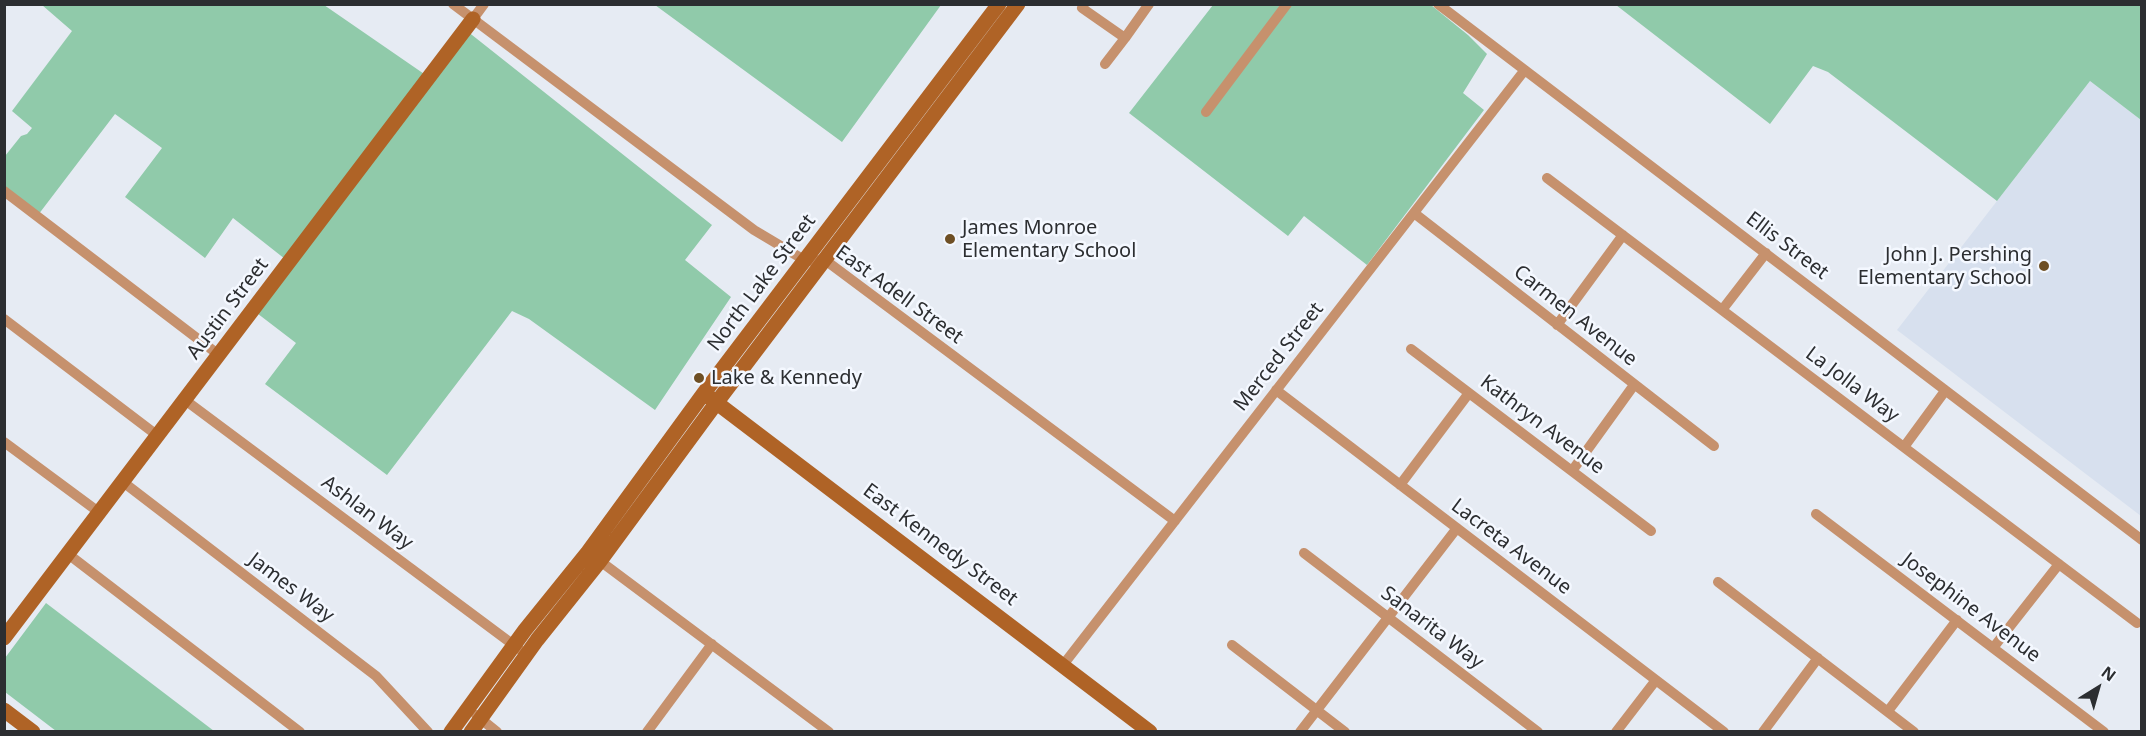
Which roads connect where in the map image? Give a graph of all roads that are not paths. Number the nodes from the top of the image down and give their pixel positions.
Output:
1 (453, 4) edge
2 (484, 4) edge
3 (999, 4) edge
4 (1018, 4) edge
5 (1084, 4) edge
6 (1149, 4) edge
7 (1287, 4) edge
8 (1438, 4) edge
9 (473, 19) junction
10 (1125, 38) junction
11 (1105, 64) dead end
12 (1524, 71) junction
13 (1206, 112) dead end
14 (915, 140) junction
15 (894, 144) junction
16 (1547, 178) dead end
17 (4, 191) edge
18 (1414, 213) junction
19 (1623, 235) junction
20 (1766, 253) junction
21 (825, 260) junction
22 (806, 261) junction
23 (1722, 310) junction
24 (4, 319) edge
25 (1557, 325) junction
26 (1411, 349) dead end
27 (219, 355) junction
28 (1634, 385) junction
29 (1276, 390) junction
30 (1945, 391) junction
31 (1469, 393) junction
32 (710, 398) junction
33 (185, 399) junction
34 (158, 436) junction
35 (4, 442) edge
36 (1714, 446) dead end
37 (1904, 447) junction
38 (1572, 471) junction
39 (123, 482) junction
40 (1400, 485) junction
41 (100, 513) junction
42 (1816, 514) dead end
43 (1175, 521) junction
44 (1457, 528) junction
45 (1651, 531) dead end
46 (2142, 540) edge
47 (1304, 553) dead end
48 (68, 554) junction
49 (600, 561) junction
50 (2059, 564) junction
51 (1718, 582) dead end
52 (1388, 618) junction
53 (1957, 620) junction
54 (2138, 623) dead end
55 (4, 638) edge
56 (712, 644) junction
57 (1232, 645) dead end
58 (1993, 648) junction
59 (520, 650) junction
60 (1818, 658) junction
61 (1063, 665) junction
62 (1656, 680) junction
63 (4, 710) edge
64 (1317, 710) junction
65 (1888, 711) junction
66 (474, 714) junction
67 (33, 732) edge
68 (300, 732) edge
69 (428, 732) edge
70 (451, 732) edge
71 (471, 732) edge
72 (497, 732) edge
73 (646, 732) edge
74 (829, 732) edge
75 (1150, 732) edge
76 (1300, 732) edge
77 (1346, 732) edge
78 (1538, 732) edge
79 (1616, 732) edge
80 (1724, 732) edge
81 (1763, 732) edge
82 (1914, 732) edge
83 (2104, 732) edge

1 - 9 street, East Adell Street
2 - 9 street, Austin Street
3 - 15 street, North Lake Street
4 - 14 street, North Lake Street
5 - 10 street
6 - 10 street
7 - 13 street
8 - 12 street, Ellis Street
9 - 22 street, East Adell Street
9 - 27 street, Austin Street
10 - 11 street
12 - 18 street, Merced Street
12 - 20 street, Ellis Street
14 - 15 street
14 - 21 street, North Lake Street
15 - 22 street, North Lake Street
16 - 19 street, La Jolla Way
17 - 27 street
18 - 25 street, Carmen Avenue
18 - 29 street, Merced Street
19 - 23 street, La Jolla Way
19 - 25 street
20 - 23 street
20 - 30 street, Ellis Street
21 - 22 street, East Adell Street
21 - 32 street, North Lake Street
21 - 43 street, East Adell Street
22 - 32 street, North Lake Street
23 - 37 street, La Jolla Way
24 - 34 street
25 - 28 street, Carmen Avenue
26 - 31 street, Kathryn Avenue
27 - 33 street, Austin Street
28 - 36 street, Carmen Avenue
28 - 38 street
29 - 40 street, Lacreta Avenue
29 - 43 street, Merced Street
30 - 37 street
30 - 46 street, Ellis Street
31 - 38 street, Kathryn Avenue
31 - 40 street
32 - 49 street, North Lake Street
32 - 59 street, North Lake Street
32 - 61 street, East Kennedy Street
33 - 34 street, Austin Street
33 - 59 street, Ashlan Way
34 - 39 street, Austin Street
35 - 41 street
37 - 50 street, La Jolla Way
38 - 45 street, Kathryn Avenue
39 - 41 street, Austin Street
39 - 69 street, James Way
40 - 44 street, Lacreta Avenue
41 - 48 street, Austin Street
42 - 53 street, Josephine Avenue
43 - 61 street, Merced Street
44 - 52 street
44 - 62 street, Lacreta Avenue
47 - 52 street, Sanarita Way
48 - 55 street, Austin Street
48 - 68 street
49 - 56 street
49 - 59 street, North Lake Street
50 - 54 street, La Jolla Way
50 - 58 street
51 - 60 street
52 - 64 street
52 - 78 street, Sanarita Way
53 - 58 street, Josephine Avenue
53 - 65 street
56 - 73 street
56 - 74 street
57 - 64 street
58 - 83 street, Josephine Avenue
59 - 66 street, North Lake Street
60 - 65 street
60 - 81 street
61 - 75 street, East Kennedy Street
62 - 79 street
62 - 80 street, Lacreta Avenue
63 - 67 street
64 - 76 street
64 - 77 street
65 - 82 street
66 - 70 street, North Lake Street
66 - 71 street, North Lake Street
66 - 72 street

